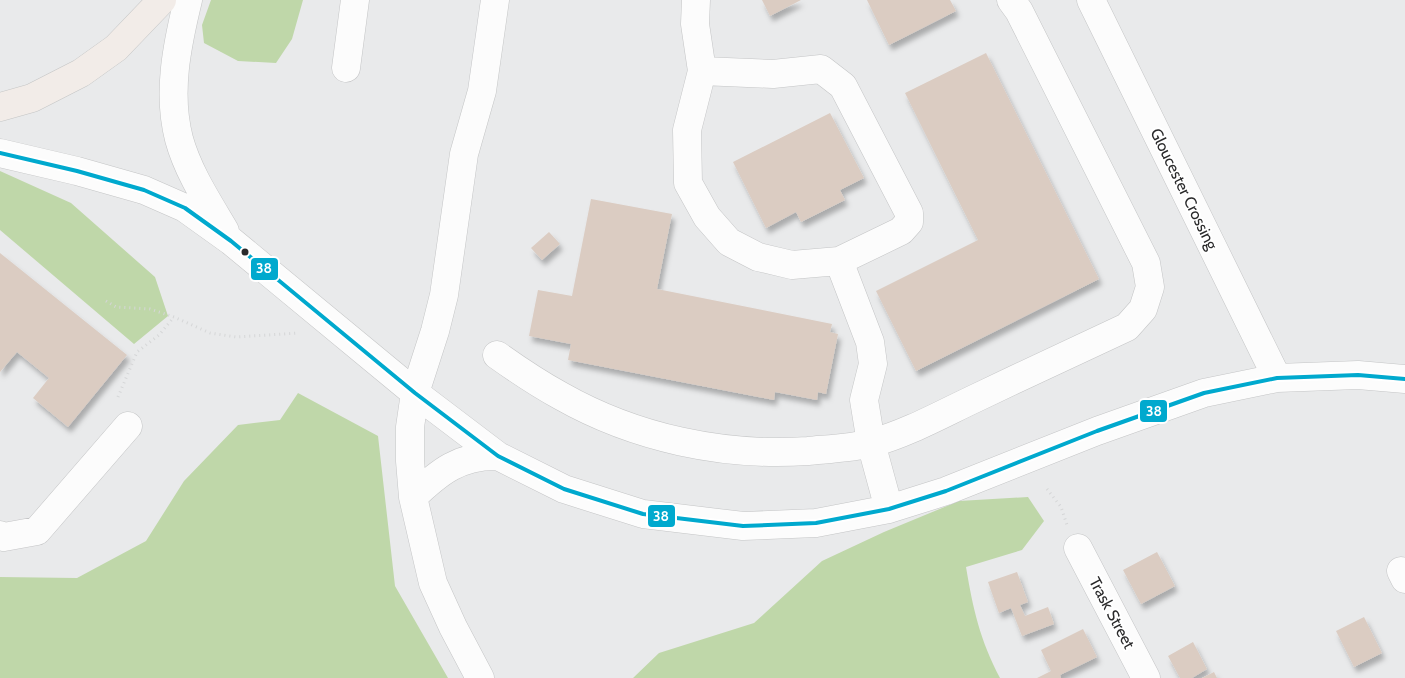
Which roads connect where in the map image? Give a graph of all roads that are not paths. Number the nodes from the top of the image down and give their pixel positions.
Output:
1 (162, 0) edge
2 (188, 0) edge
3 (355, 0) edge
4 (495, 0) edge
5 (696, 0) edge
6 (1011, 0) edge
7 (1091, 0) edge
8 (346, 68) dead end
9 (702, 71) junction
10 (0, 107) edge
11 (0, 153) edge
12 (231, 241) junction
13 (839, 261) junction
14 (498, 355) dead end
15 (1277, 378) junction
16 (1405, 379) edge
17 (414, 392) junction
18 (128, 426) dead end
19 (872, 443) junction
20 (498, 456) junction
21 (414, 497) junction
22 (889, 509) junction
23 (0, 535) edge
24 (1078, 548) road end
25 (480, 678) edge
26 (1146, 678) edge

1 - 10 highway
2 - 12 street
3 - 8 street
4 - 17 street
5 - 9 street
6 - 19 street
7 - 15 street, Gloucester Crossing
9 - 13 street
9 - 13 street
11 - 12 street
12 - 17 street
13 - 19 street
14 - 19 street
15 - 16 street
15 - 22 street
17 - 20 street
17 - 21 street
18 - 23 street
19 - 22 street
20 - 21 street
20 - 22 street
21 - 25 street
24 - 26 street, Trask Street

